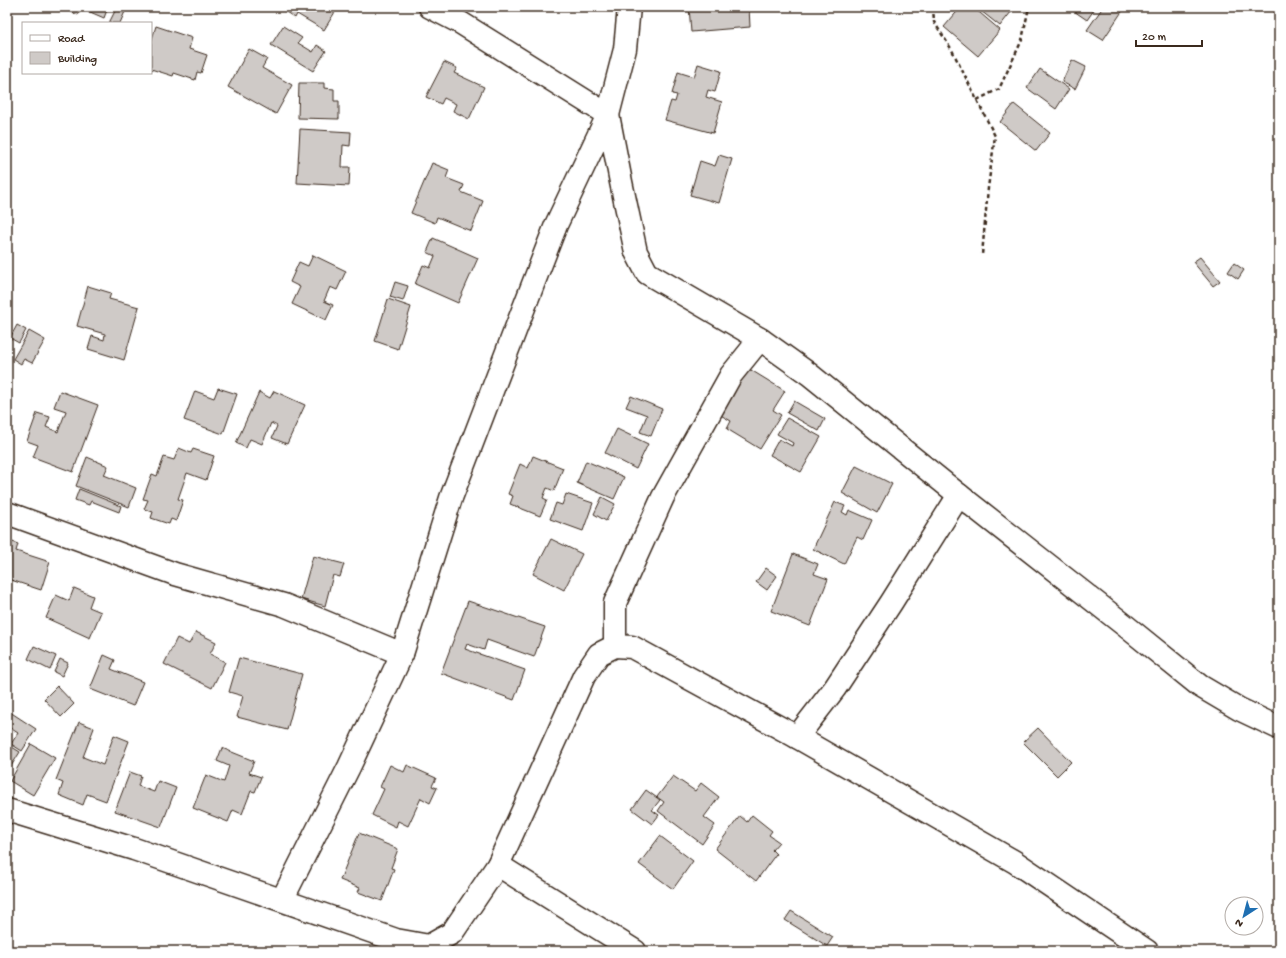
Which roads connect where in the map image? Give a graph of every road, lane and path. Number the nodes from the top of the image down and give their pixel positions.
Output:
1 (430, 7) edge
2 (629, 7) edge
3 (933, 7) edge
4 (1029, 7) edge
5 (977, 100) junction
6 (608, 115) junction
7 (982, 255) dead end
8 (760, 339) junction
9 (959, 494) junction
10 (7, 513) edge
11 (615, 646) junction
12 (402, 654) junction
13 (1279, 728) edge
14 (797, 737) junction
15 (7, 810) edge
16 (498, 864) junction
17 (282, 900) junction
18 (394, 945) edge
19 (635, 951) edge
20 (1146, 951) edge

1 - 6 street
2 - 6 street
3 - 5 path
4 - 5 path
5 - 7 path
6 - 8 street
6 - 12 street
8 - 9 street
8 - 11 street
9 - 13 street
9 - 14 street
10 - 12 street
11 - 14 street
11 - 16 street
12 - 17 street
14 - 20 street
15 - 17 street
16 - 18 street
16 - 19 street
17 - 18 street

